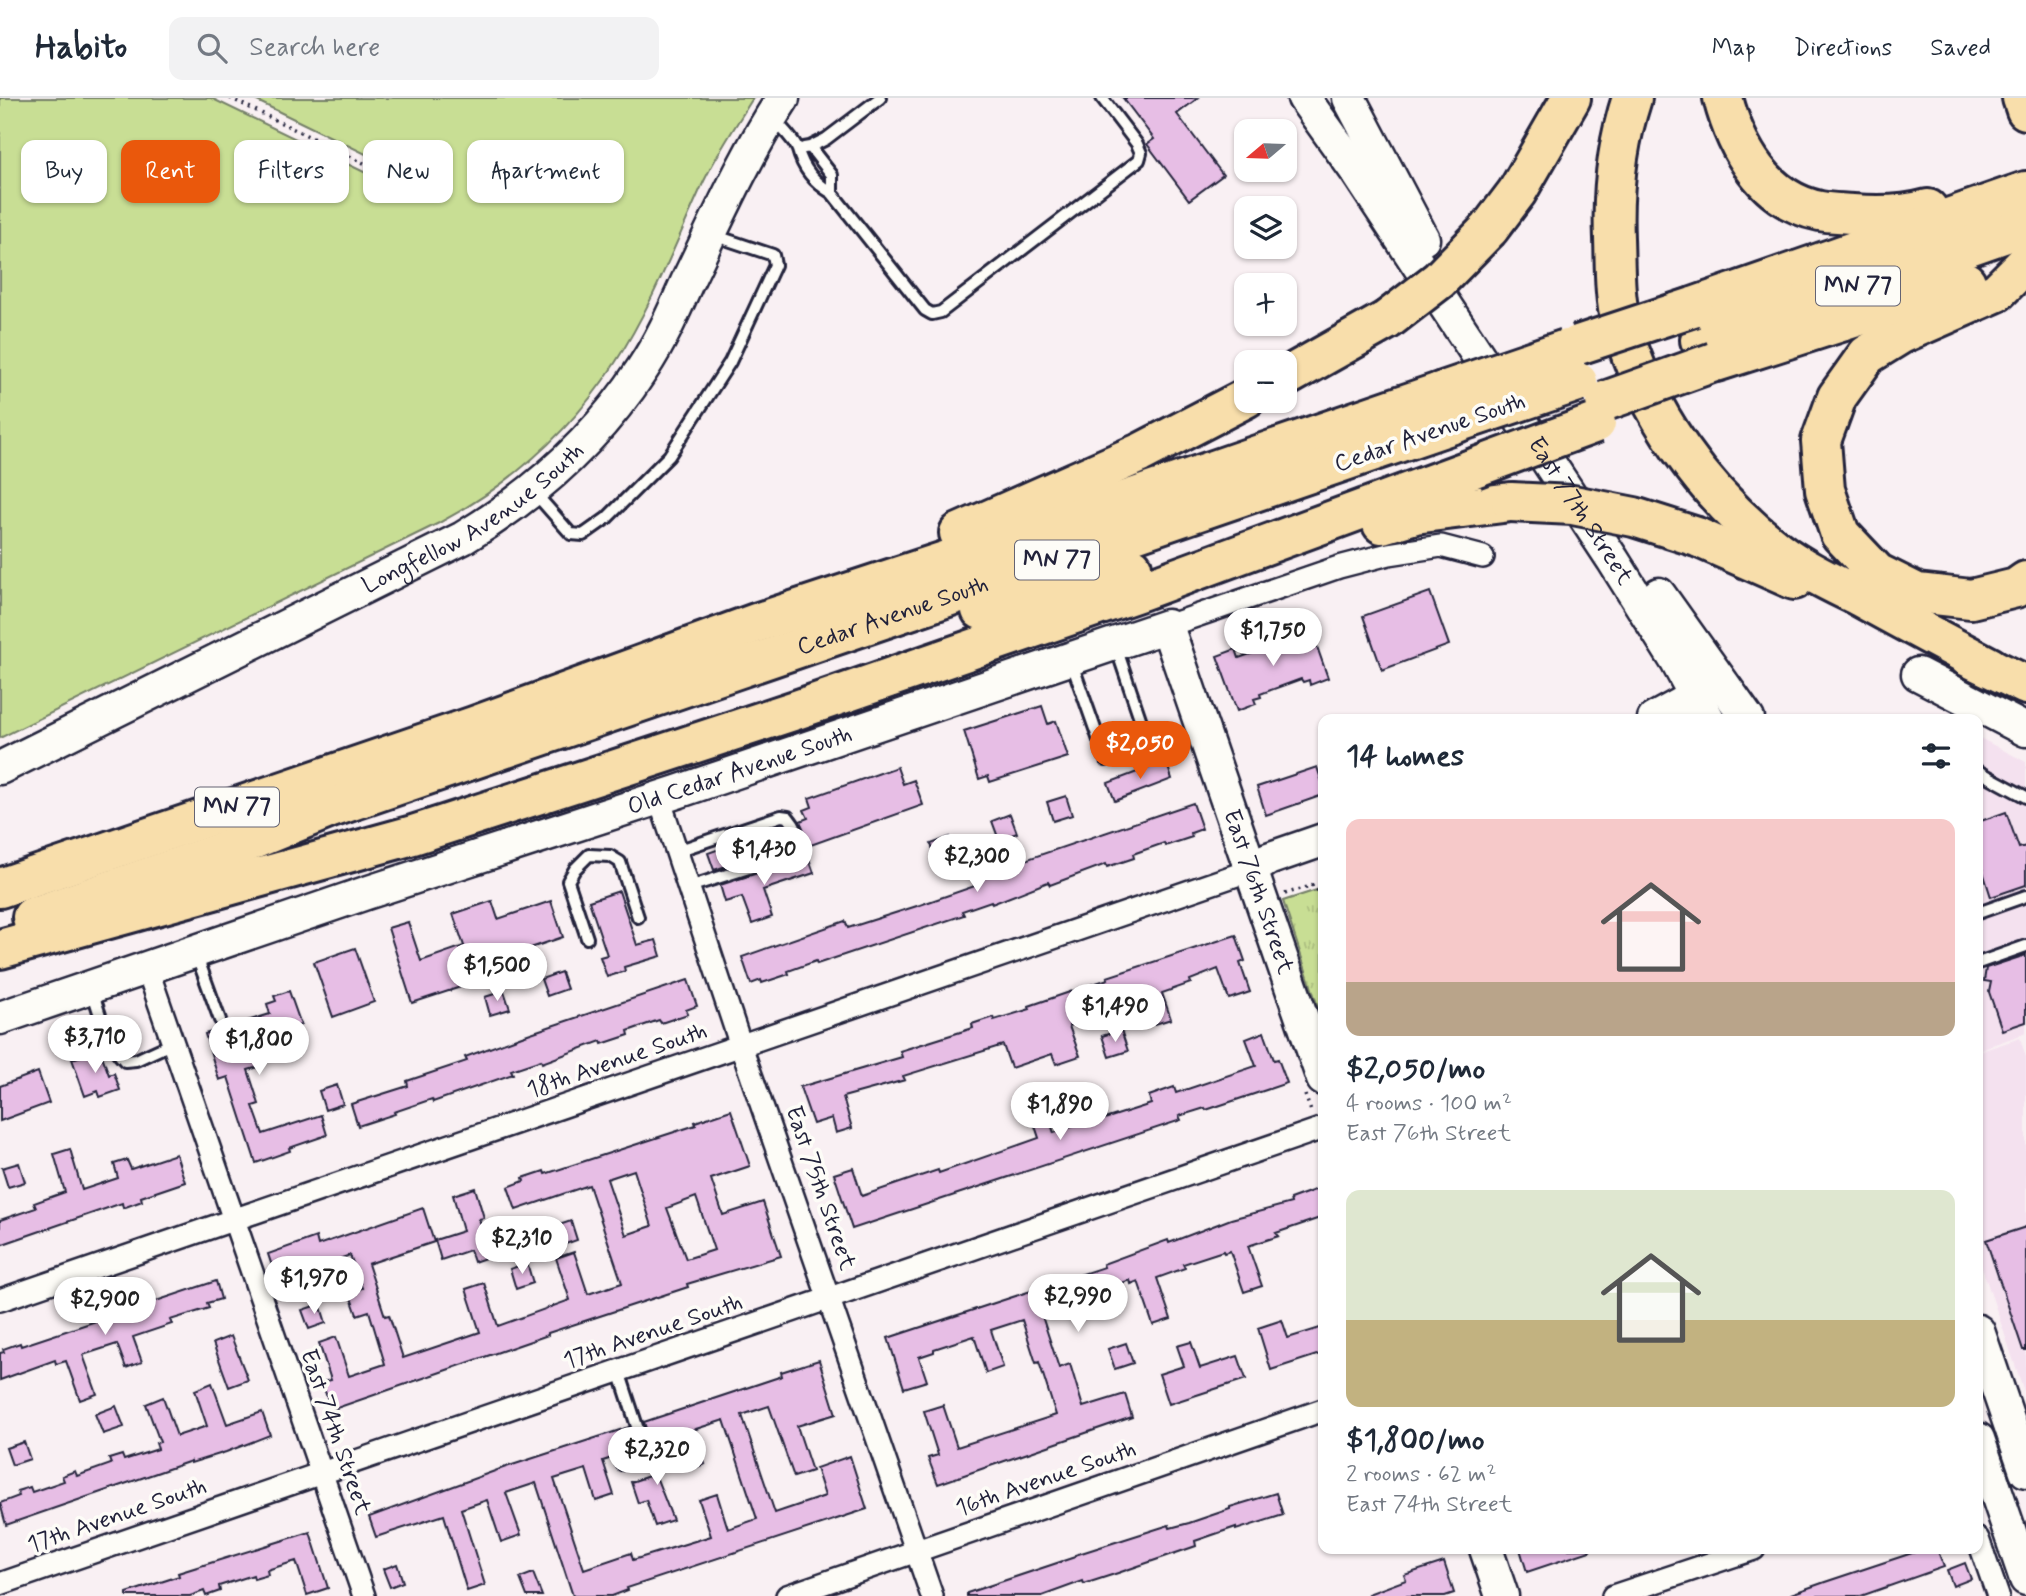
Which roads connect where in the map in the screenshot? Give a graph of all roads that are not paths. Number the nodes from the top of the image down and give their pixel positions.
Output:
1 (880, 98) edge
2 (1102, 98) edge
3 (1304, 98) edge
4 (1349, 98) edge
5 (1571, 98) edge
6 (1632, 98) edge
7 (1723, 98) edge
8 (2022, 98) edge
9 (777, 107) edge
10 (2026, 110) edge
11 (810, 147) junction
12 (798, 149) junction
13 (832, 193) junction
14 (2018, 225) edge
15 (710, 234) junction
16 (1707, 347) junction
17 (1297, 371) edge
18 (1590, 388) junction
19 (1234, 404) edge
20 (1460, 433) junction
21 (533, 491) junction
22 (1483, 557) dead end
23 (2026, 581) edge
24 (1138, 592) junction
25 (756, 623) junction
26 (1167, 626) junction
27 (1116, 644) junction
28 (1070, 659) junction
29 (1990, 667) junction
30 (1918, 674) dead end
31 (2026, 685) edge
32 (1721, 707) edge
33 (1682, 714) edge
34 (1980, 714) edge
35 (1983, 715) edge
36 (2026, 730) edge
37 (1150, 748) dead end
38 (1106, 760) dead end
39 (0, 768) edge
40 (1983, 774) edge
41 (2026, 797) edge
42 (659, 798) junction
43 (584, 839) junction
44 (1318, 842) edge
45 (677, 851) junction
46 (1251, 870) junction
47 (1317, 873) edge
48 (689, 887) junction
49 (0, 888) edge
50 (2026, 896) edge
51 (1983, 911) edge
52 (638, 916) dead end
53 (0, 928) edge
54 (587, 938) dead end
55 (2026, 946) edge
56 (0, 949) edge
57 (195, 951) junction
58 (1983, 961) edge
59 (147, 968) junction
60 (91, 987) junction
61 (0, 1018) edge
62 (220, 1020) dead end
63 (173, 1043) junction
64 (741, 1046) junction
65 (1318, 1064) edge
66 (1318, 1130) edge
67 (234, 1221) junction
68 (831, 1298) junction
69 (0, 1300) edge
70 (1983, 1345) edge
71 (619, 1371) junction
72 (1318, 1412) edge
73 (1983, 1452) edge
74 (1983, 1455) edge
75 (2024, 1459) edge
76 (622, 1464) dead end
77 (322, 1474) junction
78 (916, 1552) junction
79 (1983, 1553) edge
80 (1488, 1554) edge
81 (1739, 1554) edge
82 (2026, 1579) edge
83 (0, 1584) edge
84 (364, 1596) edge
85 (787, 1596) edge
86 (932, 1596) edge
87 (1503, 1596) edge
88 (1613, 1596) edge
89 (1998, 1596) edge

1 - 11 lane
2 - 13 lane
3 - 32 street, East 77th Street
4 - 32 street, East 77th Street
5 - 17 highway, bridge
6 - 29 highway
7 - 14 highway
8 - 10 highway
9 - 12 lane
9 - 15 street, Longfellow Avenue South
11 - 12 lane
11 - 13 lane
12 - 13 lane
14 - 16 highway, Cedar Avenue South / MN 77
14 - 16 highway
14 - 23 highway
15 - 21 street, Longfellow Avenue South
15 - 21 lane
16 - 18 highway, Cedar Avenue South / MN 77
18 - 20 highway, Cedar Avenue South / MN 77, bridge
18 - 20 highway
19 - 25 highway
20 - 24 highway
20 - 25 highway, Cedar Avenue South / MN 77
20 - 53 highway, Cedar Avenue South / MN 77
21 - 39 street, Longfellow Avenue South
22 - 26 street, Old Cedar Avenue South
24 - 29 highway, bridge
24 - 56 highway
25 - 49 highway, Cedar Avenue South / MN 77
26 - 27 street, Old Cedar Avenue South
26 - 46 street, East 76th Street
27 - 28 street, Old Cedar Avenue South
27 - 37 lane
28 - 38 lane
28 - 42 street, Old Cedar Avenue South
29 - 31 highway
30 - 34 street
32 - 33 street
35 - 36 street
40 - 41 lane
42 - 43 street, Old Cedar Avenue South
42 - 45 street, East 75th Street
43 - 52 lane
43 - 54 lane
43 - 57 street, Old Cedar Avenue South
44 - 46 street
45 - 48 street, East 75th Street
45 - 48 lane
46 - 47 street
46 - 64 street, 18th Avenue South
46 - 65 street, East 76th Street
48 - 64 street, East 75th Street
50 - 51 lane
55 - 58 lane
57 - 59 street, Old Cedar Avenue South
57 - 62 lane
59 - 60 street, Old Cedar Avenue South
59 - 63 street, East 74th Street
60 - 61 street, Old Cedar Avenue South
60 - 63 lane
63 - 67 street, East 74th Street
64 - 67 street, 18th Avenue South
64 - 68 street, East 75th Street
66 - 68 street, 17th Avenue South
67 - 69 street, 18th Avenue South
67 - 77 street, East 74th Street
68 - 71 street, 17th Avenue South
68 - 78 street, East 75th Street
70 - 75 street
71 - 76 lane
71 - 77 street, 17th Avenue South
72 - 78 street, 16th Avenue South
73 - 75 street
74 - 82 street
77 - 83 street, 17th Avenue South
77 - 84 street, East 74th Street
78 - 85 street, 16th Avenue South
78 - 86 street, East 75th Street
79 - 89 street
80 - 87 street
81 - 88 street

